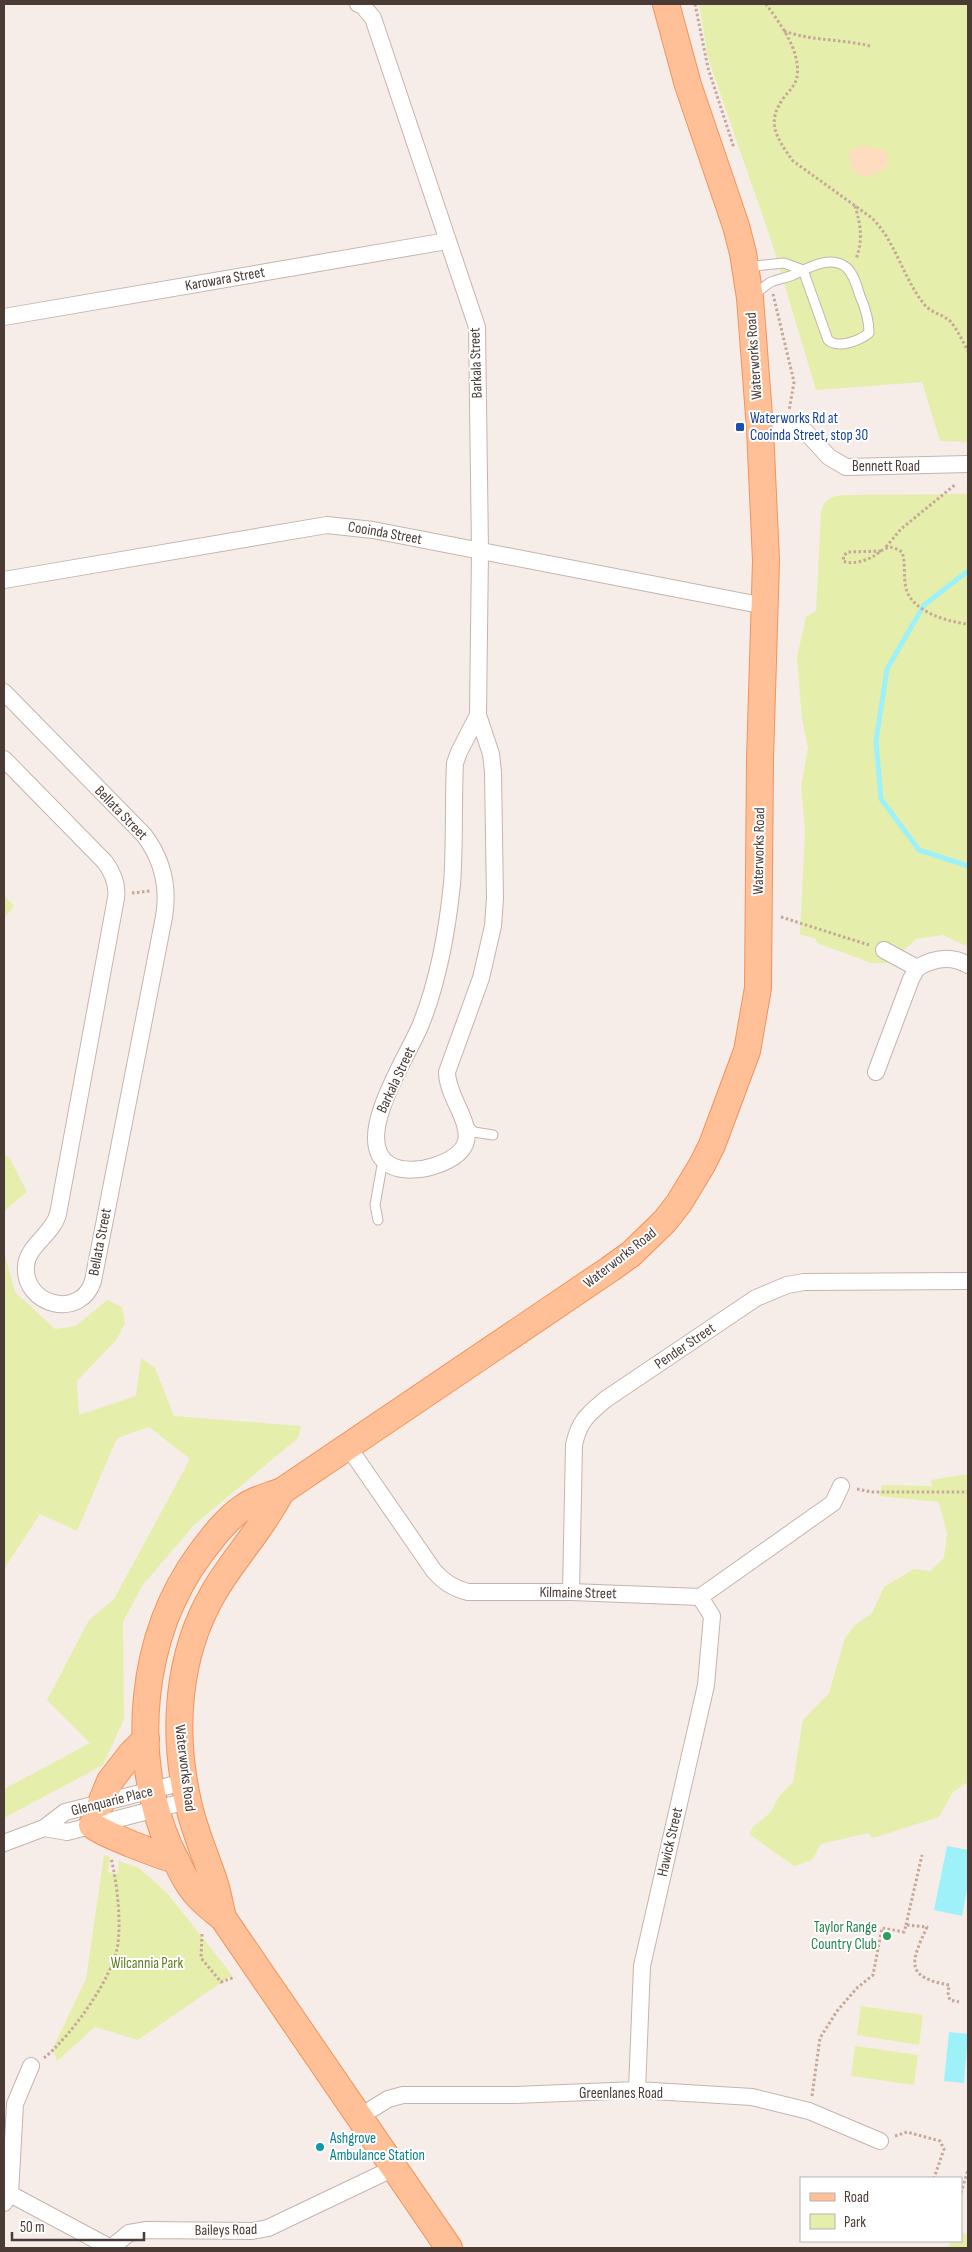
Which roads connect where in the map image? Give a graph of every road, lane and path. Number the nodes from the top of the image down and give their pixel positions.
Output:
1 (358, 4) edge
2 (666, 4) edge
3 (766, 4) edge
4 (783, 31) junction
5 (870, 46) dead end
6 (854, 206) junction
7 (447, 242) junction
8 (856, 259) dead end
9 (746, 268) junction
10 (803, 270) junction
11 (750, 298) junction
12 (4, 317) edge
13 (968, 351) edge
14 (760, 429) junction
15 (968, 464) edge
16 (956, 484) dead end
17 (886, 548) junction
18 (480, 551) junction
19 (880, 552) junction
20 (4, 580) edge
21 (765, 606) junction
22 (968, 624) edge
23 (4, 692) edge
24 (478, 716) junction
25 (4, 759) edge
26 (156, 890) dead end
27 (137, 893) dead end
28 (781, 917) dead end
29 (884, 950) joint
30 (968, 965) edge
31 (917, 968) junction
32 (876, 1072) dead end
33 (465, 1122) junction
34 (492, 1135) dead end
35 (383, 1160) junction
36 (378, 1220) dead end
37 (968, 1281) edge
38 (347, 1445) junction
39 (842, 1486) joint
40 (282, 1491) junction
41 (968, 1492) edge
42 (571, 1592) junction
43 (700, 1597) junction
44 (146, 1738) junction
45 (186, 1792) junction
46 (154, 1800) junction
47 (97, 1814) junction
48 (44, 1828) junction
49 (4, 1843) edge
50 (109, 1852) dead end
51 (922, 1855) dead end
52 (176, 1860) junction
53 (223, 1918) junction
54 (906, 1925) junction
55 (202, 1934) dead end
56 (235, 1977) dead end
57 (959, 2002) dead end
58 (30, 2066) joint
59 (636, 2090) junction
60 (809, 2111) junction
61 (359, 2117) junction
62 (880, 2141) joint
63 (394, 2168) junction
64 (968, 2170) edge
65 (934, 2177) edge
66 (962, 2190) edge
67 (7, 2199) edge
68 (111, 2248) edge
69 (449, 2248) edge

1 - 7 street, Barkala Street
2 - 9 main road, Waterworks Road
3 - 4 path
4 - 5 path
4 - 6 path
6 - 8 path
6 - 13 path
7 - 12 street, Karowara Street
7 - 18 street, Barkala Street
9 - 10 lane
9 - 11 main road, Waterworks Road
10 - 10 lane
10 - 11 lane
11 - 14 main road, Waterworks Road
14 - 15 street, Bennett Road
14 - 21 main road, Waterworks Road
16 - 17 path
17 - 19 path
17 - 22 path
18 - 20 street, Cooinda Street
18 - 21 street, Cooinda Street
18 - 24 street, Barkala Street
19 - 19 path
21 - 38 main road, Waterworks Road
23 - 25 street, Bellata Street
24 - 33 street, Barkala Street
24 - 35 street, Barkala Street
26 - 27 path
28 - 29 path
29 - 31 street
30 - 31 street
31 - 32 street
33 - 34 lane
33 - 35 street
35 - 36 lane
37 - 42 street, Pender Street
38 - 40 main road, Waterworks Road
38 - 42 street, Kilmaine Street
39 - 41 path
39 - 43 street
40 - 44 main road, Waterworks Road
40 - 45 main road, Waterworks Road
42 - 43 street, Kilmaine Street
43 - 59 street, Hawick Street
44 - 46 main road, Waterworks Road
44 - 47 main road
45 - 46 street, Glenquarie Place
45 - 53 main road, Waterworks Road
46 - 47 street, Glenquarie Place
46 - 47 street, Glenquarie Place
46 - 52 main road, Waterworks Road
47 - 48 street, Glenquarie Place
47 - 48 street, Glenquarie Place
47 - 52 main road
48 - 49 street, Glenquarie Place
50 - 58 path
51 - 54 path
52 - 53 main road, Waterworks Road
53 - 61 main road, Waterworks Road
54 - 57 path
54 - 60 path
55 - 56 path
58 - 67 street
59 - 60 street, Greenlanes Road
59 - 61 street, Greenlanes Road
60 - 62 street, Greenlanes Road
61 - 63 main road, Waterworks Road
62 - 65 path
63 - 68 street, Baileys Road
63 - 69 main road, Waterworks Road
64 - 66 path
67 - 68 street

